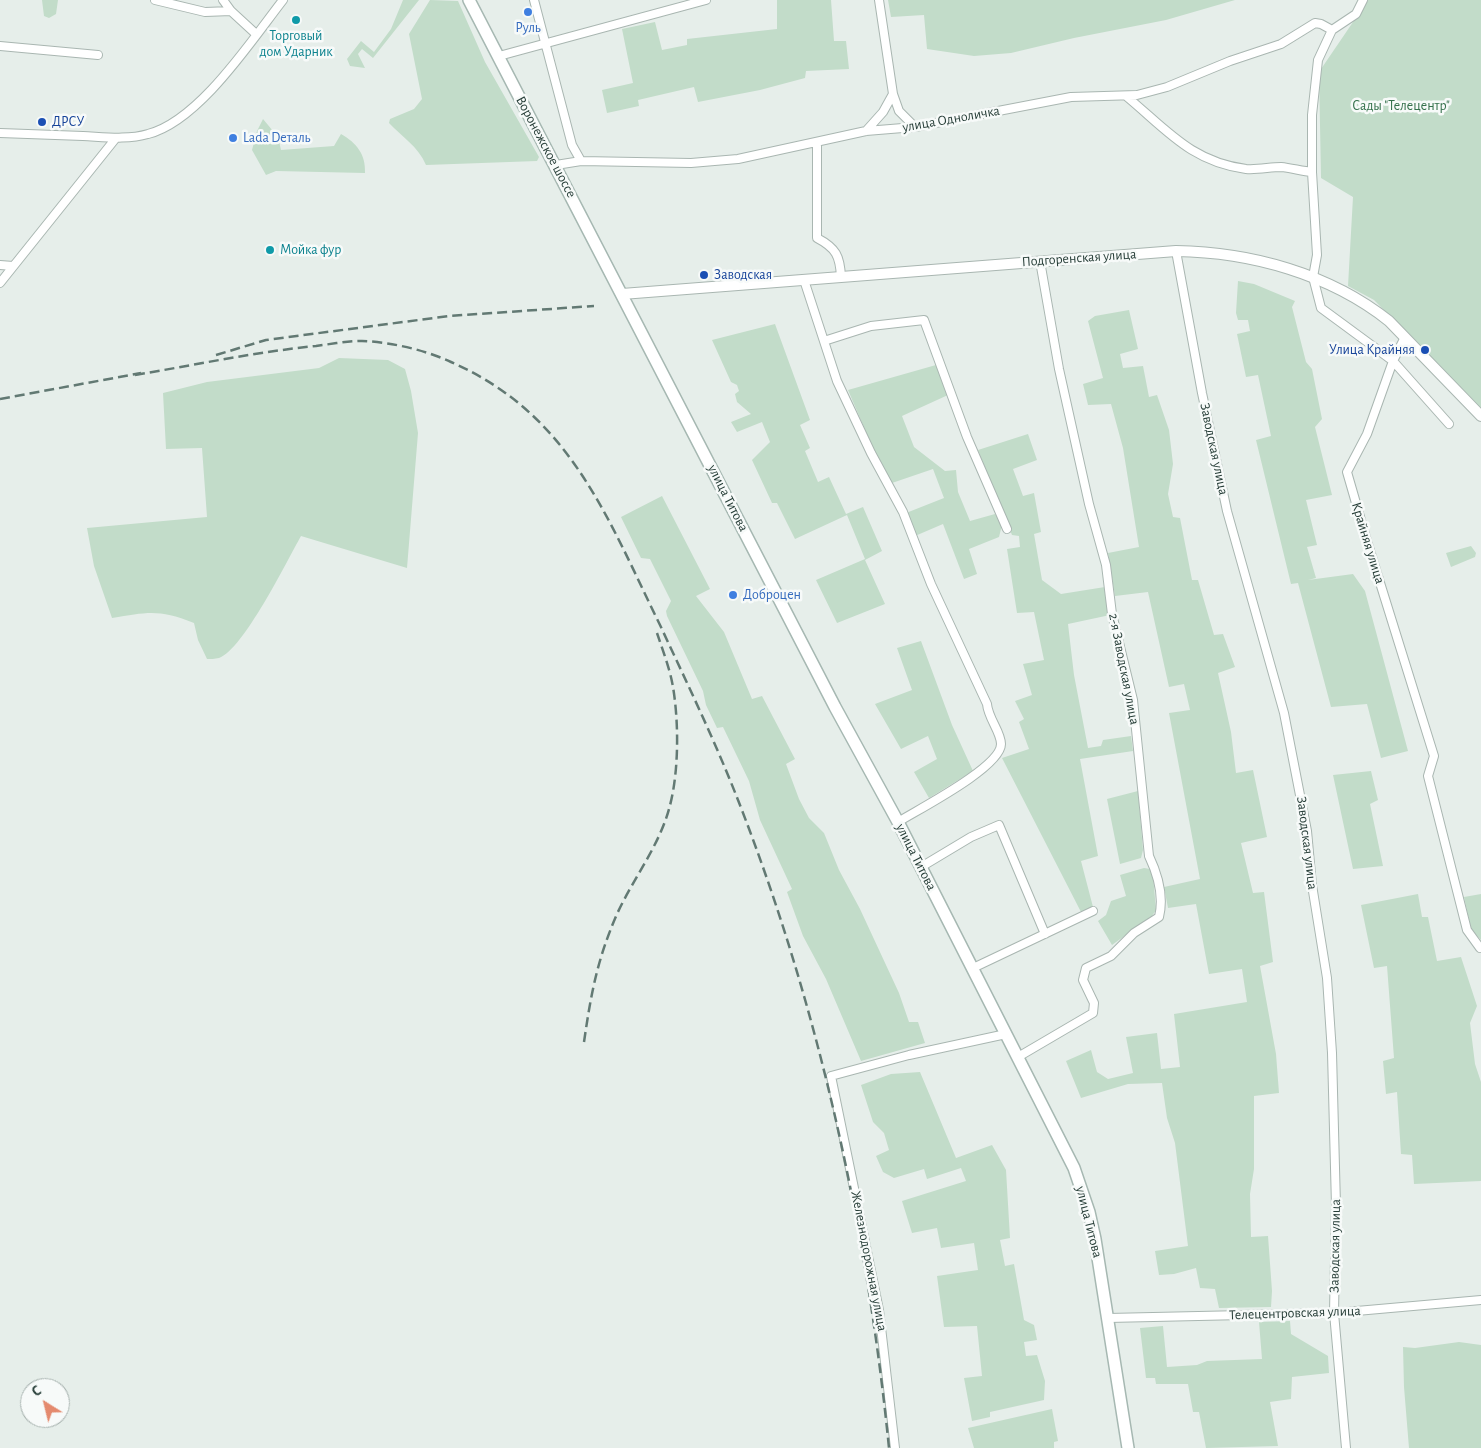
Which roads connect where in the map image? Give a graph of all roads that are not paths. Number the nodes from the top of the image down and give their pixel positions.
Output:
1 (155, 0) edge
2 (223, 0) edge
3 (283, 0) edge
4 (469, 0) edge
5 (534, 0) edge
6 (669, 0) edge
7 (706, 0) edge
8 (879, 0) edge
9 (1363, 0) edge
10 (672, 9) junction
11 (231, 11) junction
12 (1332, 30) junction
13 (256, 34) junction
14 (545, 42) junction
15 (0, 46) edge
16 (98, 55) dead end
17 (498, 56) junction
18 (893, 94) junction
19 (1126, 96) junction
20 (915, 127) junction
21 (866, 131) junction
22 (0, 133) edge
23 (116, 138) junction
24 (817, 143) junction
25 (581, 161) junction
26 (556, 165) junction
27 (1312, 172) junction
28 (1176, 251) junction
29 (1040, 261) junction
30 (0, 265) edge
31 (13, 266) junction
32 (841, 277) junction
33 (1313, 277) junction
34 (804, 280) junction
35 (0, 283) edge
36 (622, 294) junction
37 (1405, 337) junction
38 (824, 341) junction
39 (1393, 361) junction
40 (1481, 416) edge
41 (1449, 424) dead end
42 (1007, 529) dead end
43 (898, 822) junction
44 (920, 867) junction
45 (1093, 911) dead end
46 (1045, 934) junction
47 (1480, 948) edge
48 (973, 968) junction
49 (1006, 1034) junction
50 (1018, 1057) junction
51 (1481, 1300) edge
52 (1334, 1313) junction
53 (1108, 1318) junction
54 (896, 1448) edge
55 (1128, 1448) edge
56 (1346, 1448) edge

1 - 11 street
2 - 11 street
3 - 13 street
4 - 17 main road, Воронежское шоссе
5 - 14 street
6 - 10 street
7 - 10 street
8 - 18 street
9 - 12 street
10 - 14 street
11 - 13 street
12 - 19 street, улица Одноличка
12 - 27 street
13 - 23 street
14 - 17 street
14 - 25 street
15 - 16 street
17 - 26 main road, Воронежское шоссе
18 - 20 street
18 - 21 street
19 - 20 street, улица Одноличка
19 - 27 street
20 - 21 street, улица Одноличка
21 - 24 street, улица Одноличка
22 - 23 street
23 - 31 street
24 - 25 street, улица Одноличка
24 - 32 street
25 - 26 street, улица Одноличка
26 - 36 main road, Воронежское шоссе
27 - 33 street
28 - 29 street, Подгоренская улица
28 - 33 street, Подгоренская улица
28 - 52 street, Заводская улица
29 - 32 street, Подгоренская улица
29 - 50 street, 2-я Заводская улица
30 - 31 street
31 - 35 street
32 - 34 street, Подгоренская улица
33 - 37 street, Подгоренская улица
33 - 39 street
34 - 36 street, Подгоренская улица
34 - 38 street
36 - 43 main road, улица Титова
37 - 39 street, Крайняя улица
37 - 40 street, Подгоренская улица
38 - 42 street
38 - 43 street
39 - 41 street
39 - 47 street, Крайняя улица
43 - 44 main road, улица Титова
44 - 46 street
44 - 48 main road, улица Титова
45 - 46 street
46 - 48 street
48 - 49 main road, улица Титова
49 - 50 main road, улица Титова
49 - 54 street, Железнодорожная улица
50 - 53 main road, улица Титова
51 - 52 street, Телецентровская улица
52 - 53 street, Телецентровская улица
52 - 56 street, Заводская улица
53 - 55 main road, улица Титова

